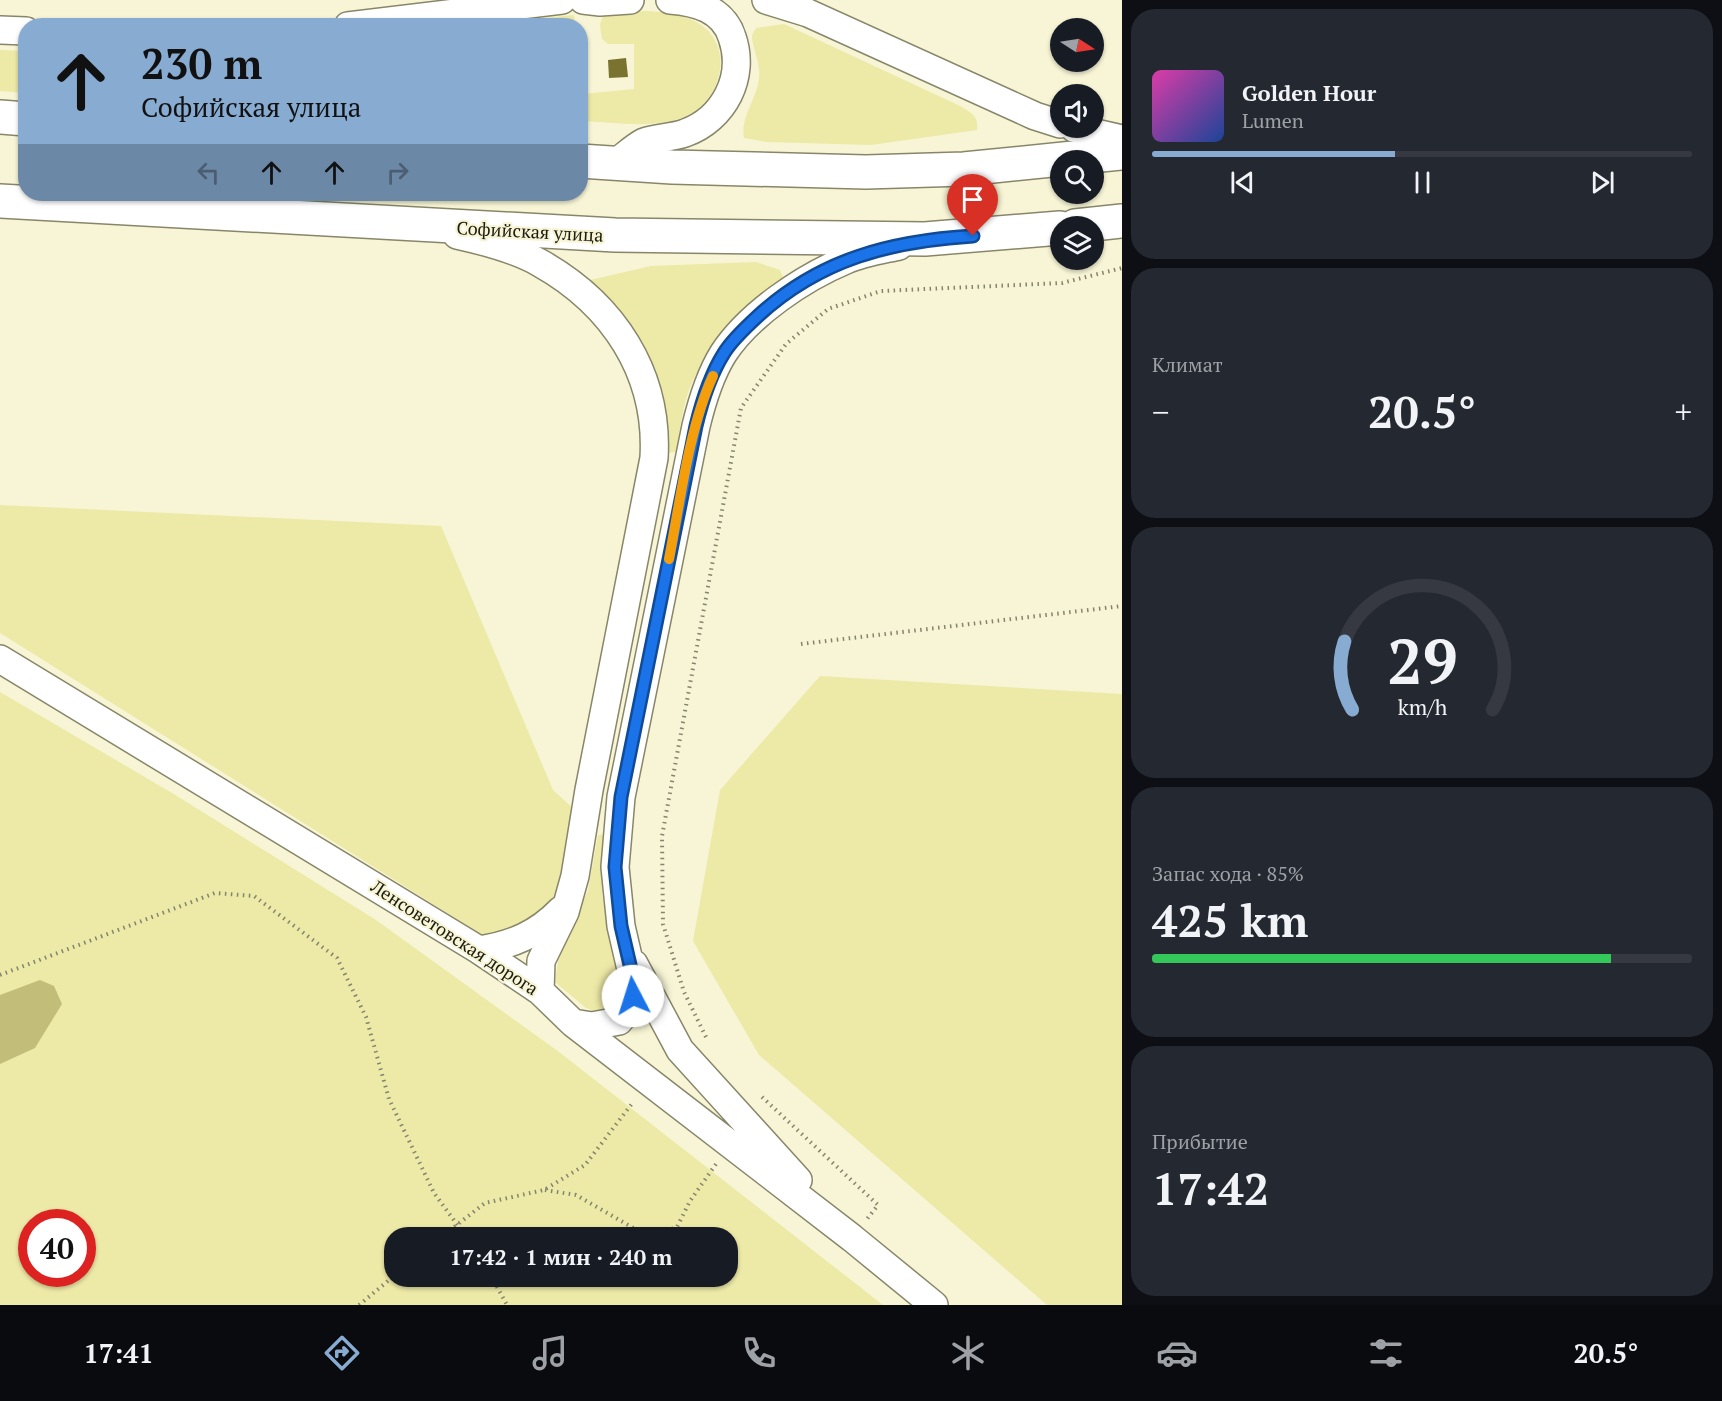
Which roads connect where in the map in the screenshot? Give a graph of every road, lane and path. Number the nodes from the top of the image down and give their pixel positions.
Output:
1 (562, 0) edge
2 (583, 0) edge
3 (630, 0) edge
4 (670, 0) edge
5 (766, 0) edge
6 (414, 18) edge
7 (0, 30) edge
8 (18, 31) edge
9 (0, 117) edge
10 (18, 118) edge
11 (1050, 121) edge
12 (1104, 135) edge
13 (1122, 139) edge
14 (1122, 153) edge
15 (588, 162) edge
16 (614, 164) junction
17 (0, 201) edge
18 (1122, 221) edge
19 (1104, 223) edge
20 (403, 224) junction
21 (1050, 229) edge
22 (925, 239) junction
23 (1122, 268) edge
24 (1122, 606) edge
25 (801, 644) dead end
26 (0, 659) edge
27 (570, 896) junction
28 (479, 950) junction
29 (627, 951) junction
30 (0, 975) edge
31 (540, 991) junction
32 (573, 1023) junction
33 (714, 1046) dead end
34 (650, 1082) junction
35 (753, 1089) dead end
36 (730, 1144) junction
37 (544, 1190) junction
38 (456, 1223) junction
39 (452, 1227) edge
40 (459, 1227) edge
41 (852, 1238) junction
42 (384, 1284) edge
43 (497, 1287) edge
44 (359, 1305) edge
45 (507, 1305) edge
46 (934, 1305) edge

1 - 6 street
2 - 3 street
4 - 16 street
5 - 11 street
7 - 8 street
9 - 10 main road
12 - 13 street
14 - 16 main road
15 - 16 main road
17 - 20 main road, Софийская улица
18 - 19 main road
20 - 22 main road, Софийская улица
20 - 27 street
21 - 22 main road, Софийская улица
22 - 29 street
23 - 33 path
24 - 25 path
26 - 28 street, Ленсоветовская дорога
27 - 28 street
27 - 31 street
28 - 31 street, Ленсоветовская дорога
29 - 32 street
29 - 41 street
30 - 38 path
31 - 32 street, Ленсоветовская дорога
32 - 34 street, Ленсоветовская дорога
34 - 36 street, Ленсоветовская дорога
34 - 37 path
35 - 41 path
36 - 37 path
36 - 41 street, Ленсоветовская дорога
37 - 38 path
38 - 39 path
38 - 40 path
41 - 46 street, Ленсоветовская дорога
42 - 44 path
43 - 45 path

